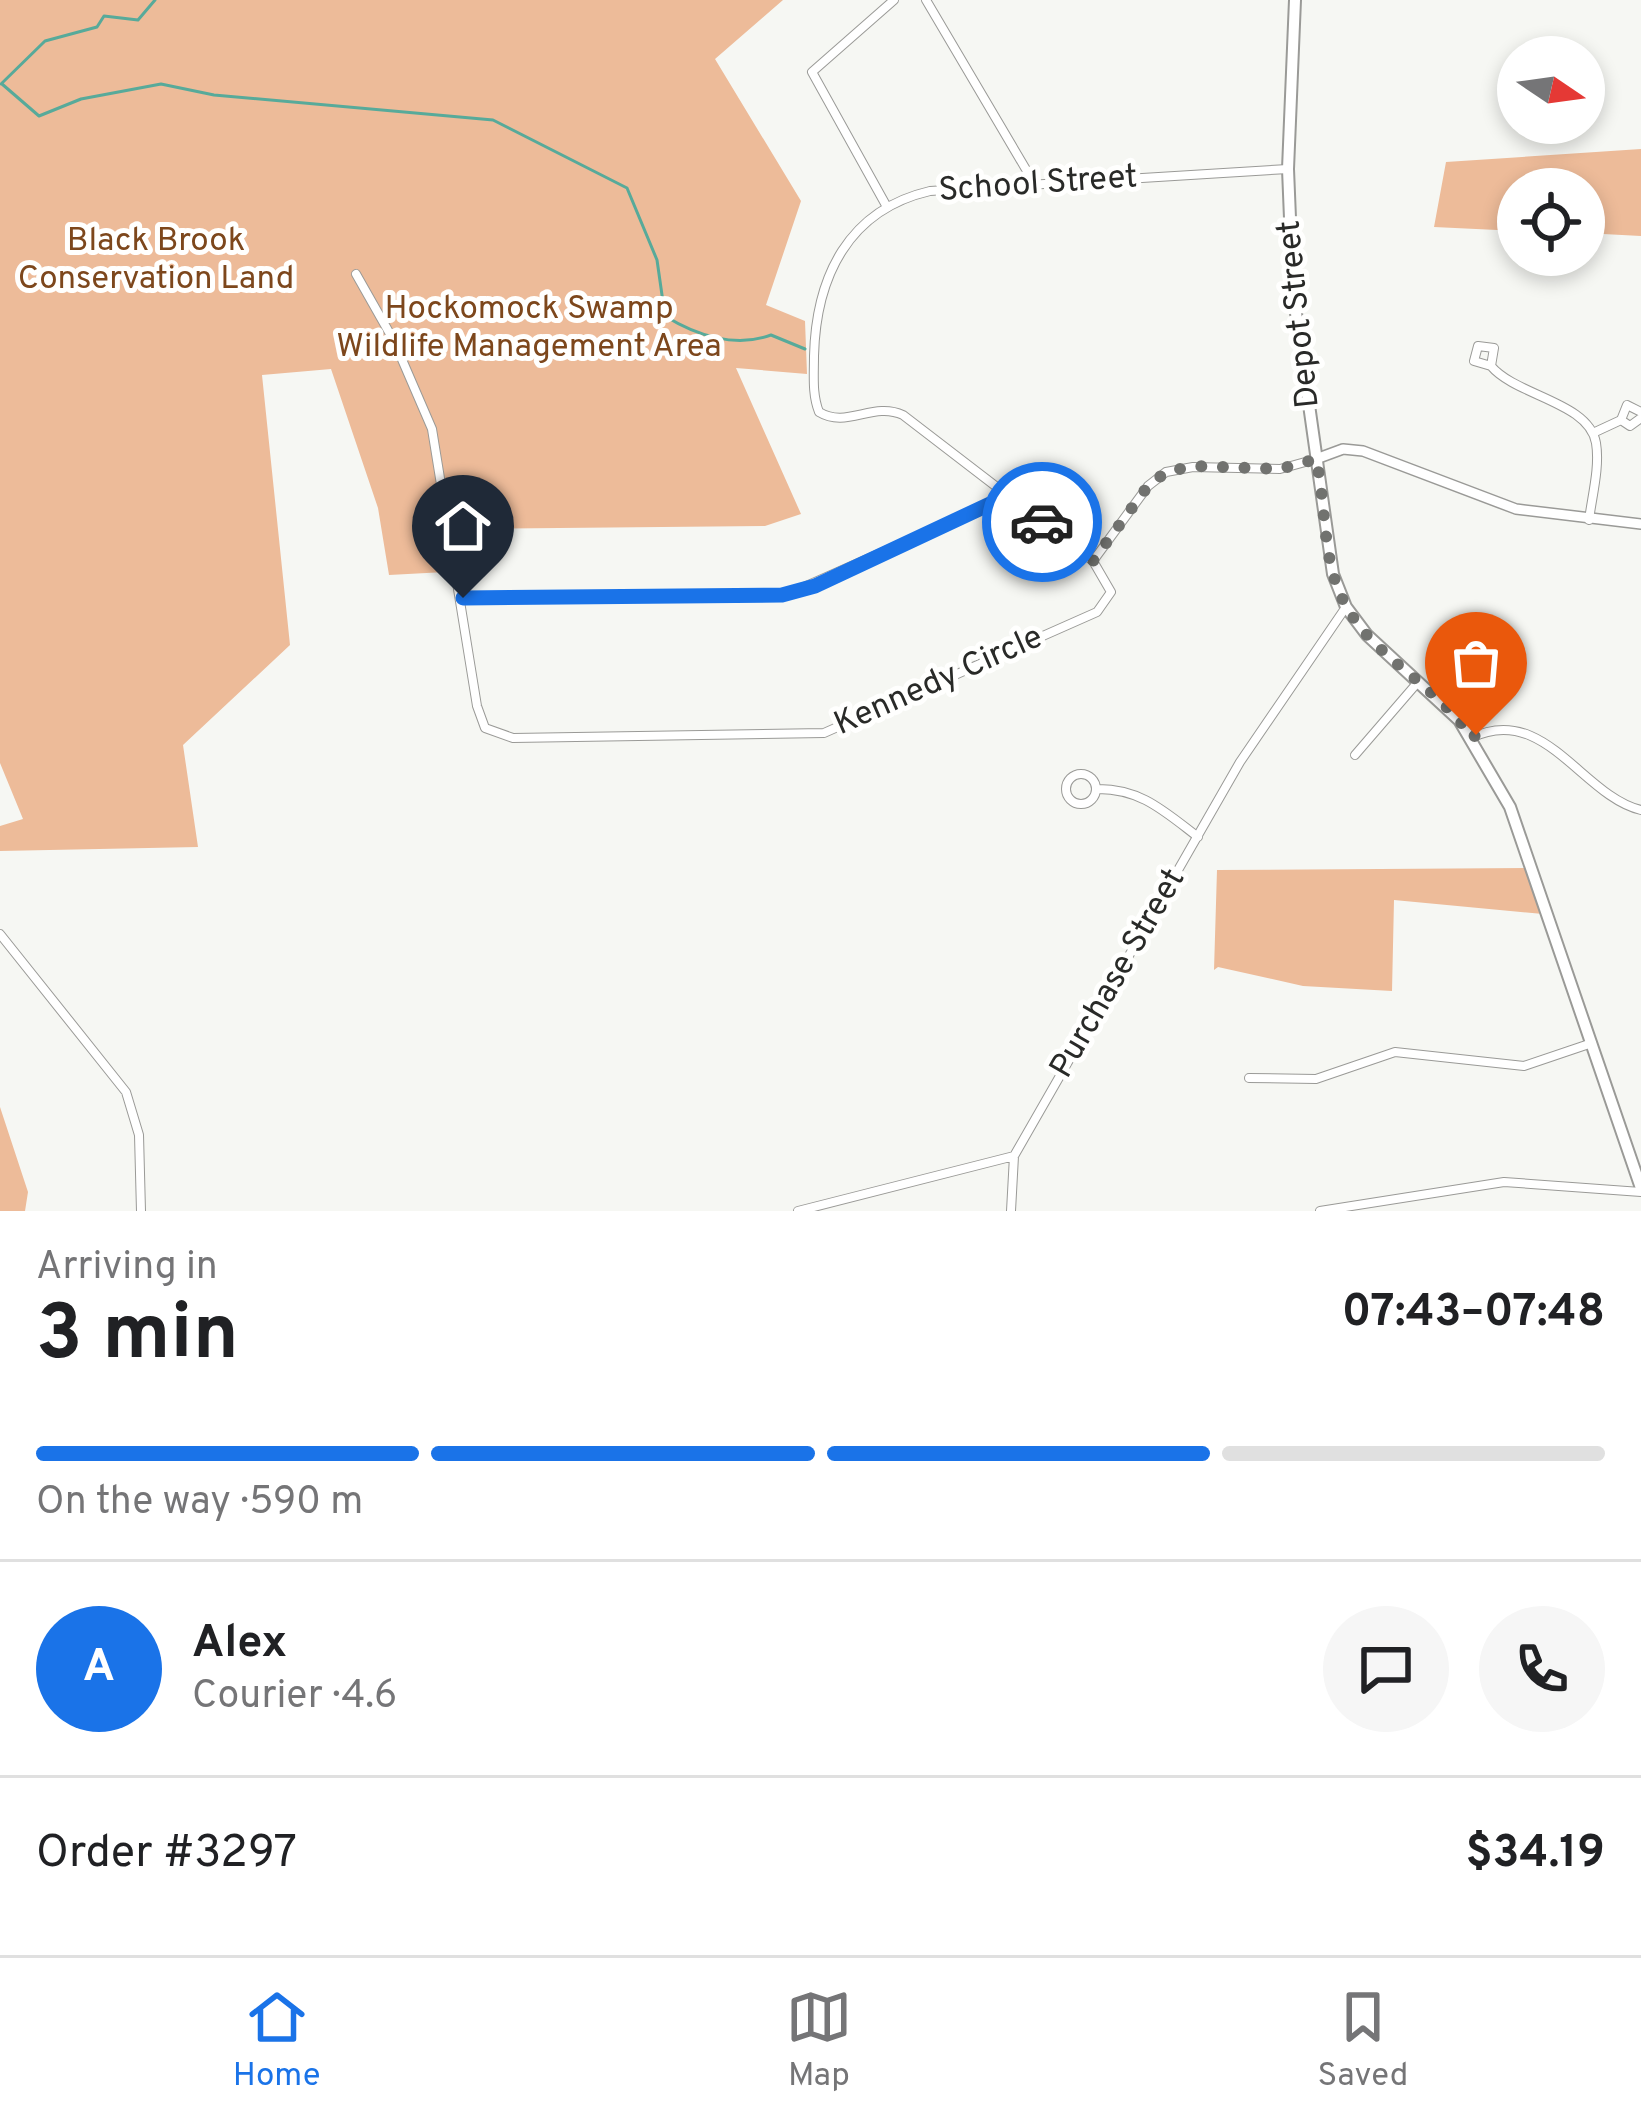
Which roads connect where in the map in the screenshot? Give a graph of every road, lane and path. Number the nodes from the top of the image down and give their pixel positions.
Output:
1 (895, 0) edge
2 (926, 0) edge
3 (1295, 0) edge
4 (1288, 169) junction
5 (1034, 184) junction
6 (887, 207) junction
7 (356, 274) dead end
8 (1491, 366) dead end
9 (1641, 415) edge
10 (1621, 420) junction
11 (1593, 433) junction
12 (1316, 459) junction
13 (1007, 496) junction
14 (1589, 520) junction
15 (1641, 524) edge
16 (1093, 561) junction
17 (463, 598) junction
18 (1346, 607) junction
19 (1419, 680) junction
20 (1472, 738) junction
21 (1354, 755) dead end
22 (1096, 790) dead end
23 (1641, 810) edge
24 (1198, 836) junction
25 (0, 934) edge
26 (1592, 1042) junction
27 (1249, 1078) dead end
28 (1013, 1156) junction
29 (1641, 1190) edge
30 (141, 1211) edge
31 (798, 1211) edge
32 (1011, 1211) edge
33 (1320, 1211) edge

1 - 6 street
2 - 5 street
3 - 4 highway, Depot Street
4 - 5 street, School Street
4 - 12 highway, Depot Street
5 - 6 street, School Street
6 - 13 street, School Street
7 - 17 street, Kennedy Circle
8 - 11 street
9 - 10 street
9 - 10 street
10 - 11 street
11 - 14 street
12 - 14 main road
12 - 16 street
12 - 18 highway, Depot Street
13 - 16 street
13 - 17 street
14 - 15 main road
16 - 17 street, Kennedy Circle
18 - 19 highway, Depot Street
18 - 24 street, Purchase Street
19 - 20 highway, Depot Street
19 - 21 street
20 - 23 street
20 - 26 highway, Depot Street
22 - 24 street
24 - 28 street, Purchase Street
25 - 30 street
26 - 27 street
26 - 29 highway, Depot Street
28 - 31 street
28 - 32 street
29 - 33 street

